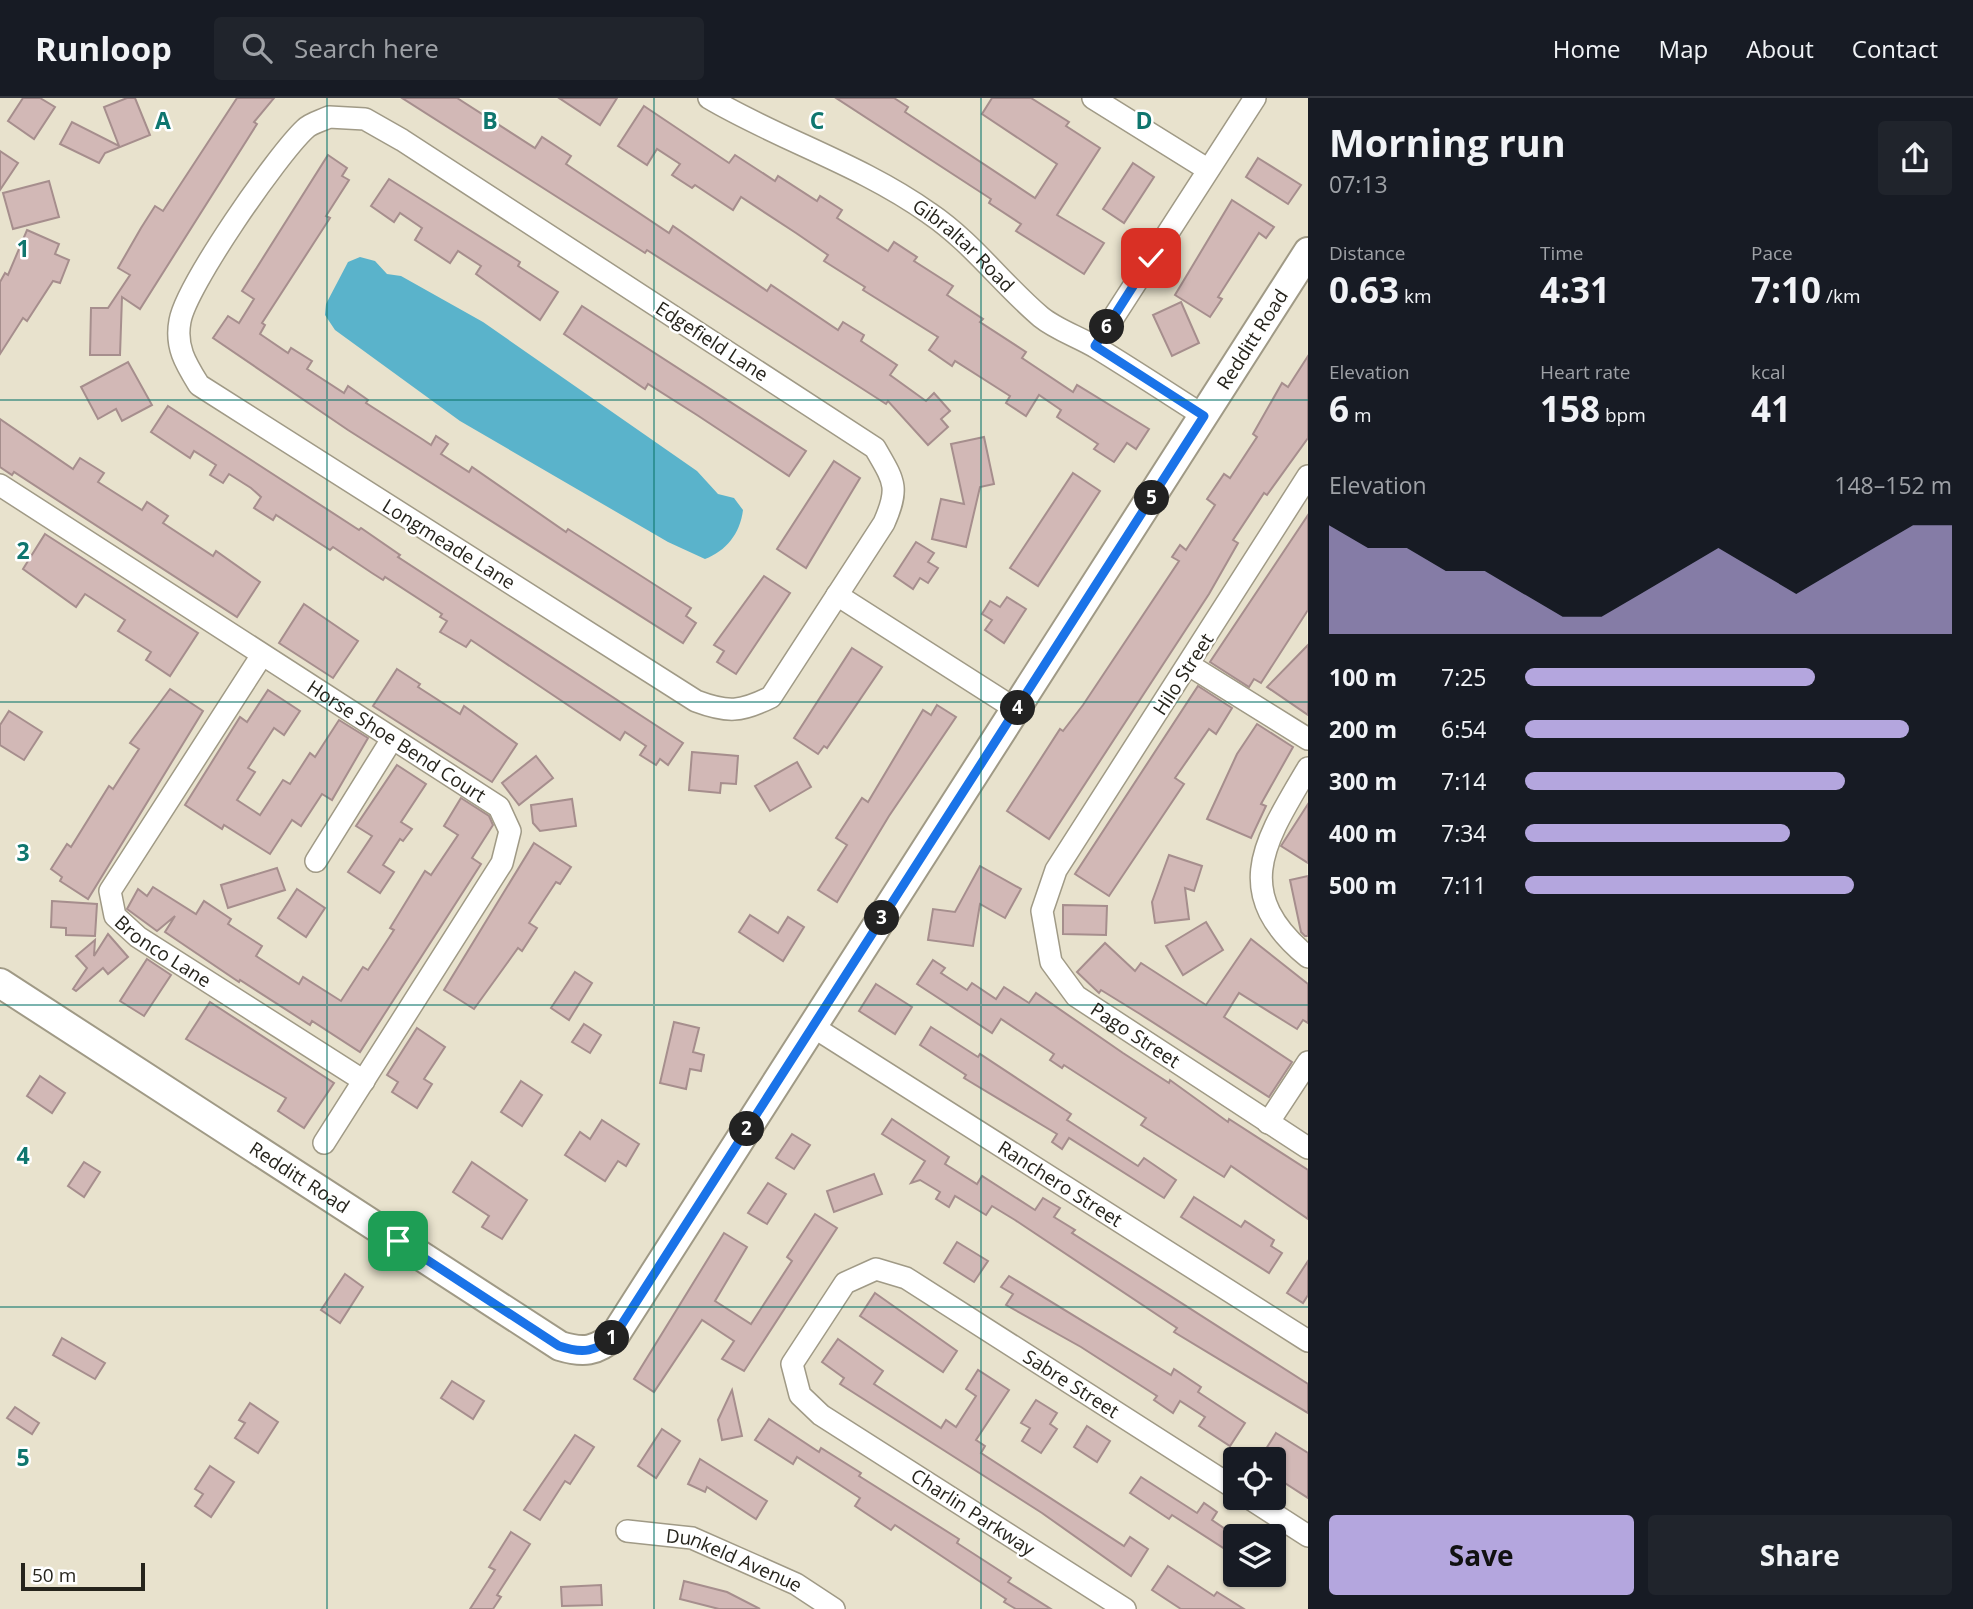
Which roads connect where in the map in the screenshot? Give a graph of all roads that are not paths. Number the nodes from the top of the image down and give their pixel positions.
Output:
1 (709, 98) edge
2 (1093, 98) edge
3 (1255, 98) edge
4 (1207, 169) junction
5 (244, 210) joint
6 (1308, 252) edge
7 (1095, 346) junction
8 (1204, 416) junction
9 (1308, 476) edge
10 (0, 485) edge
11 (837, 595) junction
12 (262, 655) junction
13 (1189, 665) junction
14 (1017, 710) junction
15 (392, 739) junction
16 (1308, 739) edge
17 (1308, 768) edge
18 (316, 861) dead end
19 (1056, 870) joint
20 (1308, 957) edge
21 (0, 983) edge
22 (813, 1026) junction
23 (1308, 1062) edge
24 (364, 1081) junction
25 (1268, 1123) junction
26 (324, 1143) dead end
27 (1308, 1148) edge
28 (1308, 1340) edge
29 (821, 1415) joint
30 (1223, 1481) edge
31 (1268, 1510) edge
32 (627, 1531) dead end
33 (1308, 1536) edge
34 (834, 1609) edge
35 (1125, 1609) edge

1 - 7 street, Gibraltar Road
2 - 4 street
3 - 4 street
4 - 7 street
5 - 11 street, Edgefield Lane
5 - 11 street, Longmeade Lane
6 - 8 street, Redditt Road
7 - 8 street, Gibraltar Road
8 - 14 street, Redditt Road
9 - 13 street, Hilo Street
10 - 12 street, Horse Shoe Bend Court
11 - 14 street
12 - 15 street, Horse Shoe Bend Court
12 - 24 street, Bronco Lane
13 - 16 street
13 - 19 street, Hilo Street
14 - 22 street, Redditt Road
15 - 18 street
15 - 24 street, Horse Shoe Bend Court
17 - 20 street
19 - 25 street, Pago Street
21 - 22 street, Redditt Road
22 - 28 street, Ranchero Street
23 - 25 street
24 - 26 street, Horse Shoe Bend Court
25 - 27 street, Pago Street
29 - 30 street, Sabre Street
29 - 35 street, Charlin Parkway
31 - 33 street
32 - 34 street, Dunkeld Avenue

